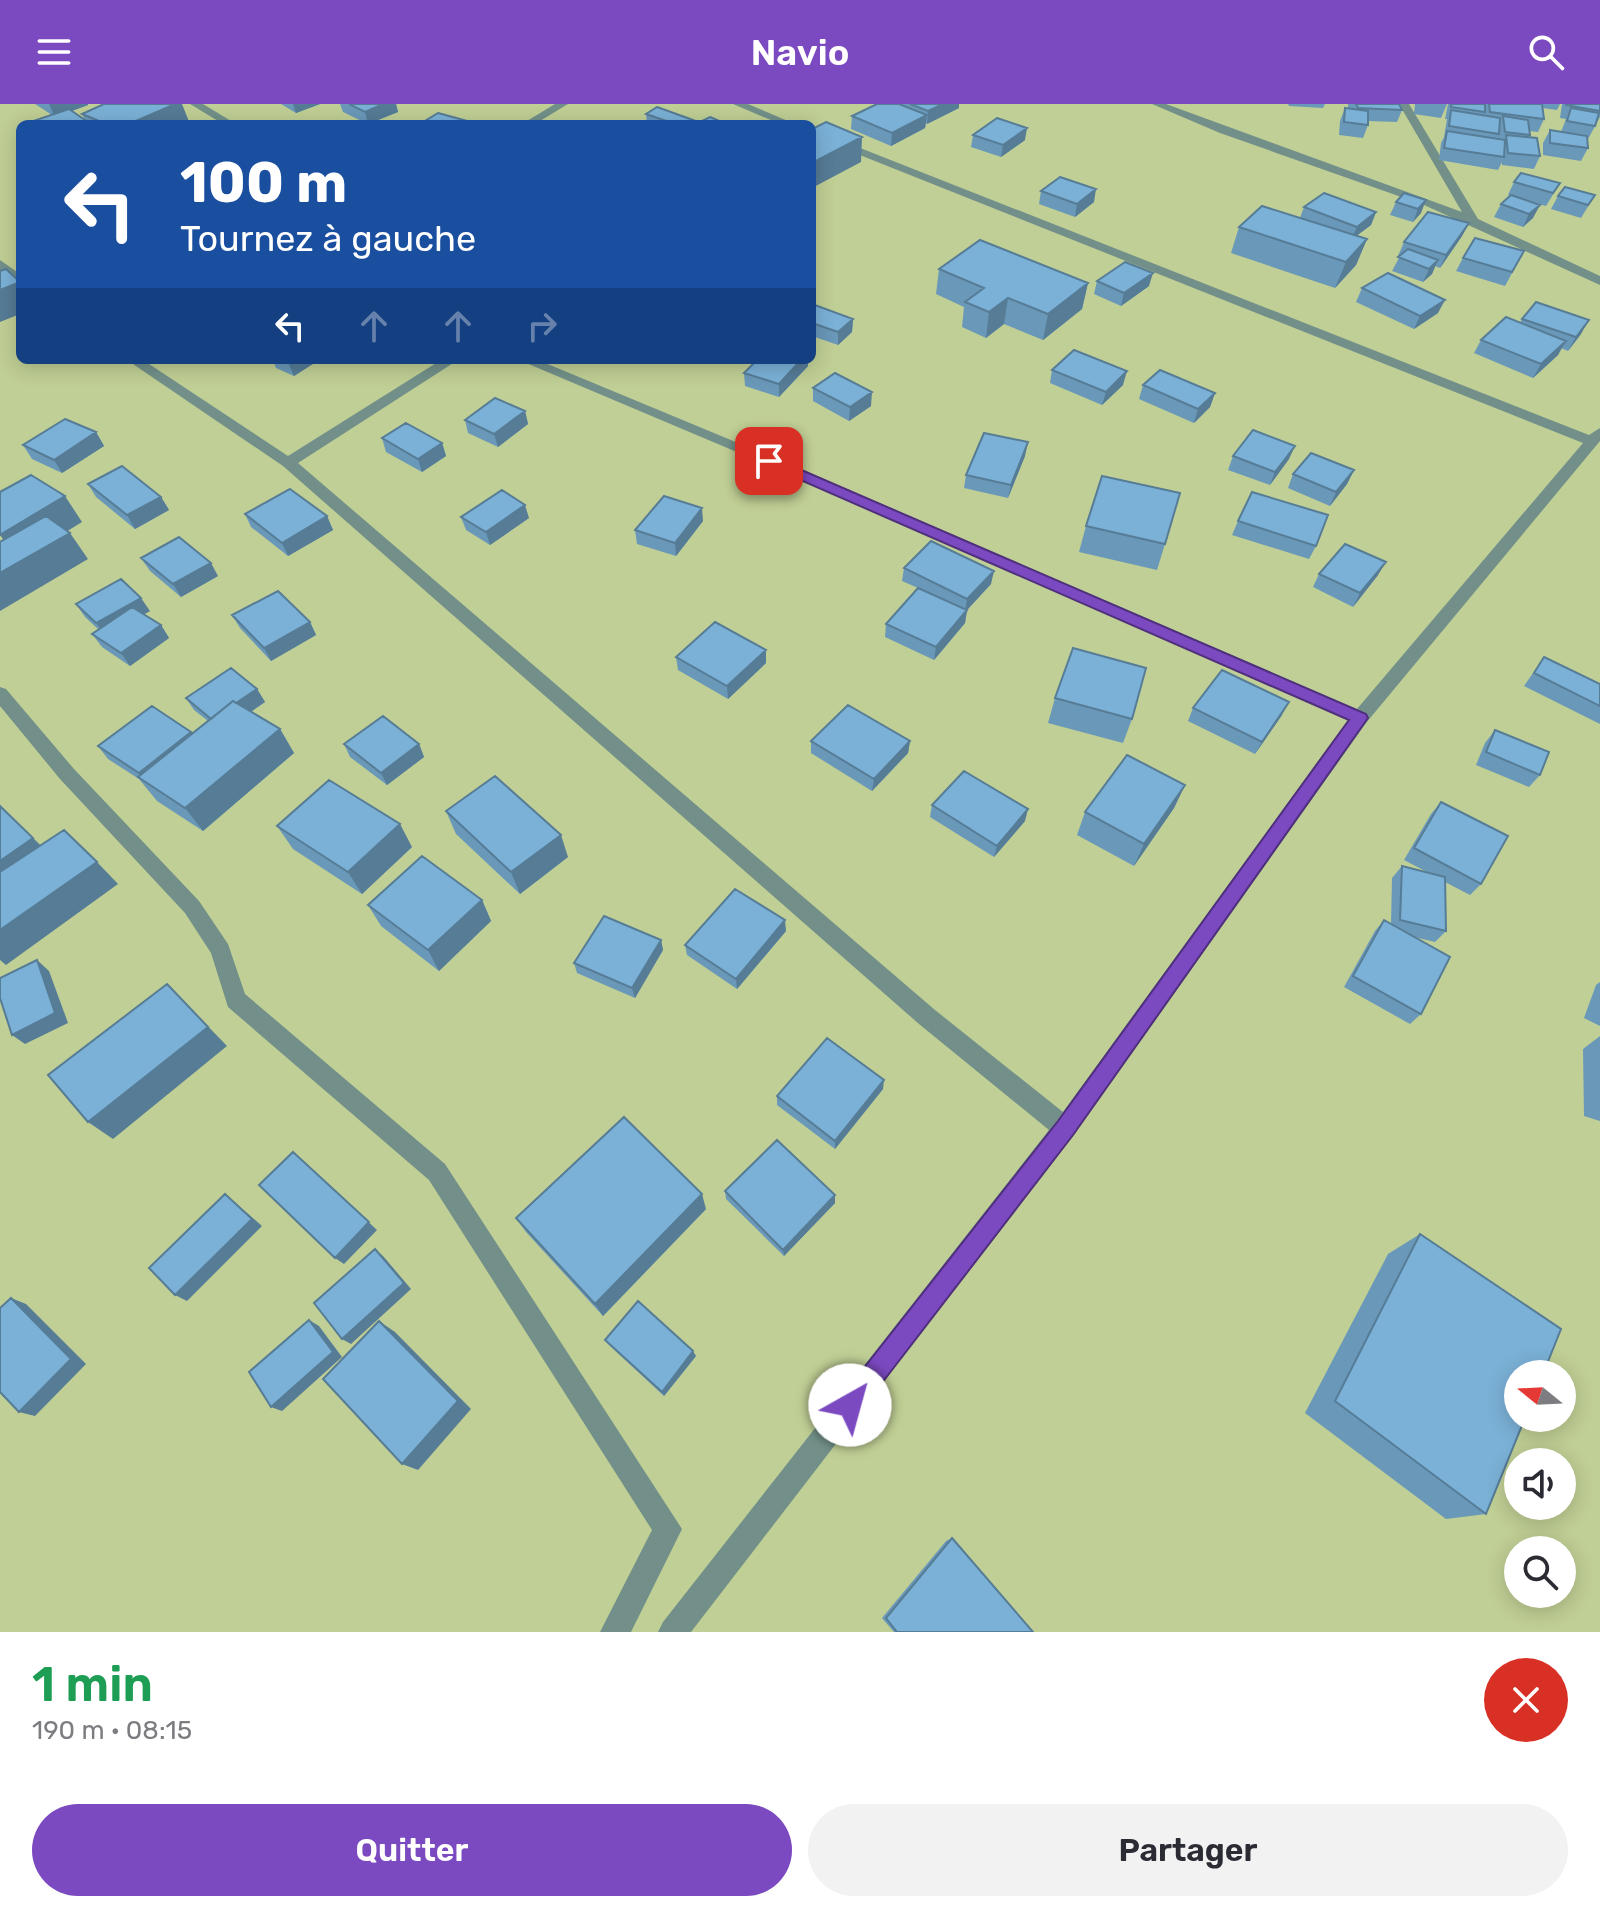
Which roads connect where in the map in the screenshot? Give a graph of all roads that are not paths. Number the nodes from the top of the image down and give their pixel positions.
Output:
1 (195, 104) edge
2 (563, 104) edge
3 (738, 104) edge
4 (1157, 104) edge
5 (1404, 104) edge
6 (224, 120) edge
7 (534, 120) edge
8 (780, 120) edge
9 (816, 134) edge
10 (1472, 219) junction
11 (0, 264) edge
12 (16, 277) edge
13 (1600, 281) edge
14 (140, 364) edge
15 (445, 364) edge
16 (536, 364) edge
17 (1596, 437) edge
18 (288, 463) junction
19 (0, 694) edge
20 (1360, 718) junction
21 (1065, 1128) junction
22 (615, 1632) edge
23 (673, 1632) edge

1 - 6 street
2 - 7 street
3 - 8 street
4 - 10 street
5 - 10 street
9 - 17 street
10 - 13 street
11 - 12 street
14 - 18 street
15 - 18 street
16 - 20 street
17 - 20 street
18 - 21 street
19 - 22 street
20 - 21 street
21 - 23 street

